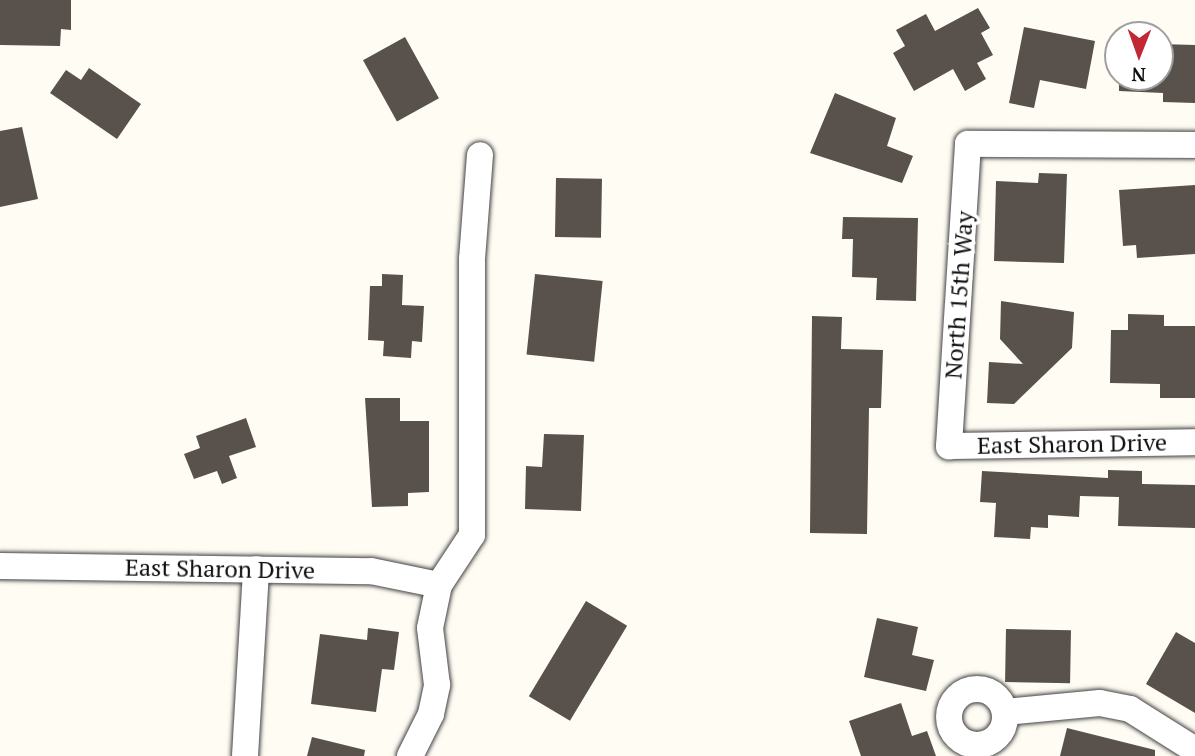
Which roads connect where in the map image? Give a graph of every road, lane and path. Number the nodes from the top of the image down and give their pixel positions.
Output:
1 (1195, 145) edge
2 (480, 155) dead end
3 (1195, 442) edge
4 (949, 446) joint
5 (0, 566) edge
6 (257, 569) junction
7 (439, 585) junction
8 (1005, 712) dead end
9 (1195, 750) edge
10 (245, 756) edge
11 (410, 756) edge

1 - 4 street, North 15th Way
2 - 7 street
3 - 4 street, East Sharon Drive
5 - 6 street, East Sharon Drive
6 - 7 street, East Sharon Drive
6 - 10 street
7 - 11 street
8 - 9 street

